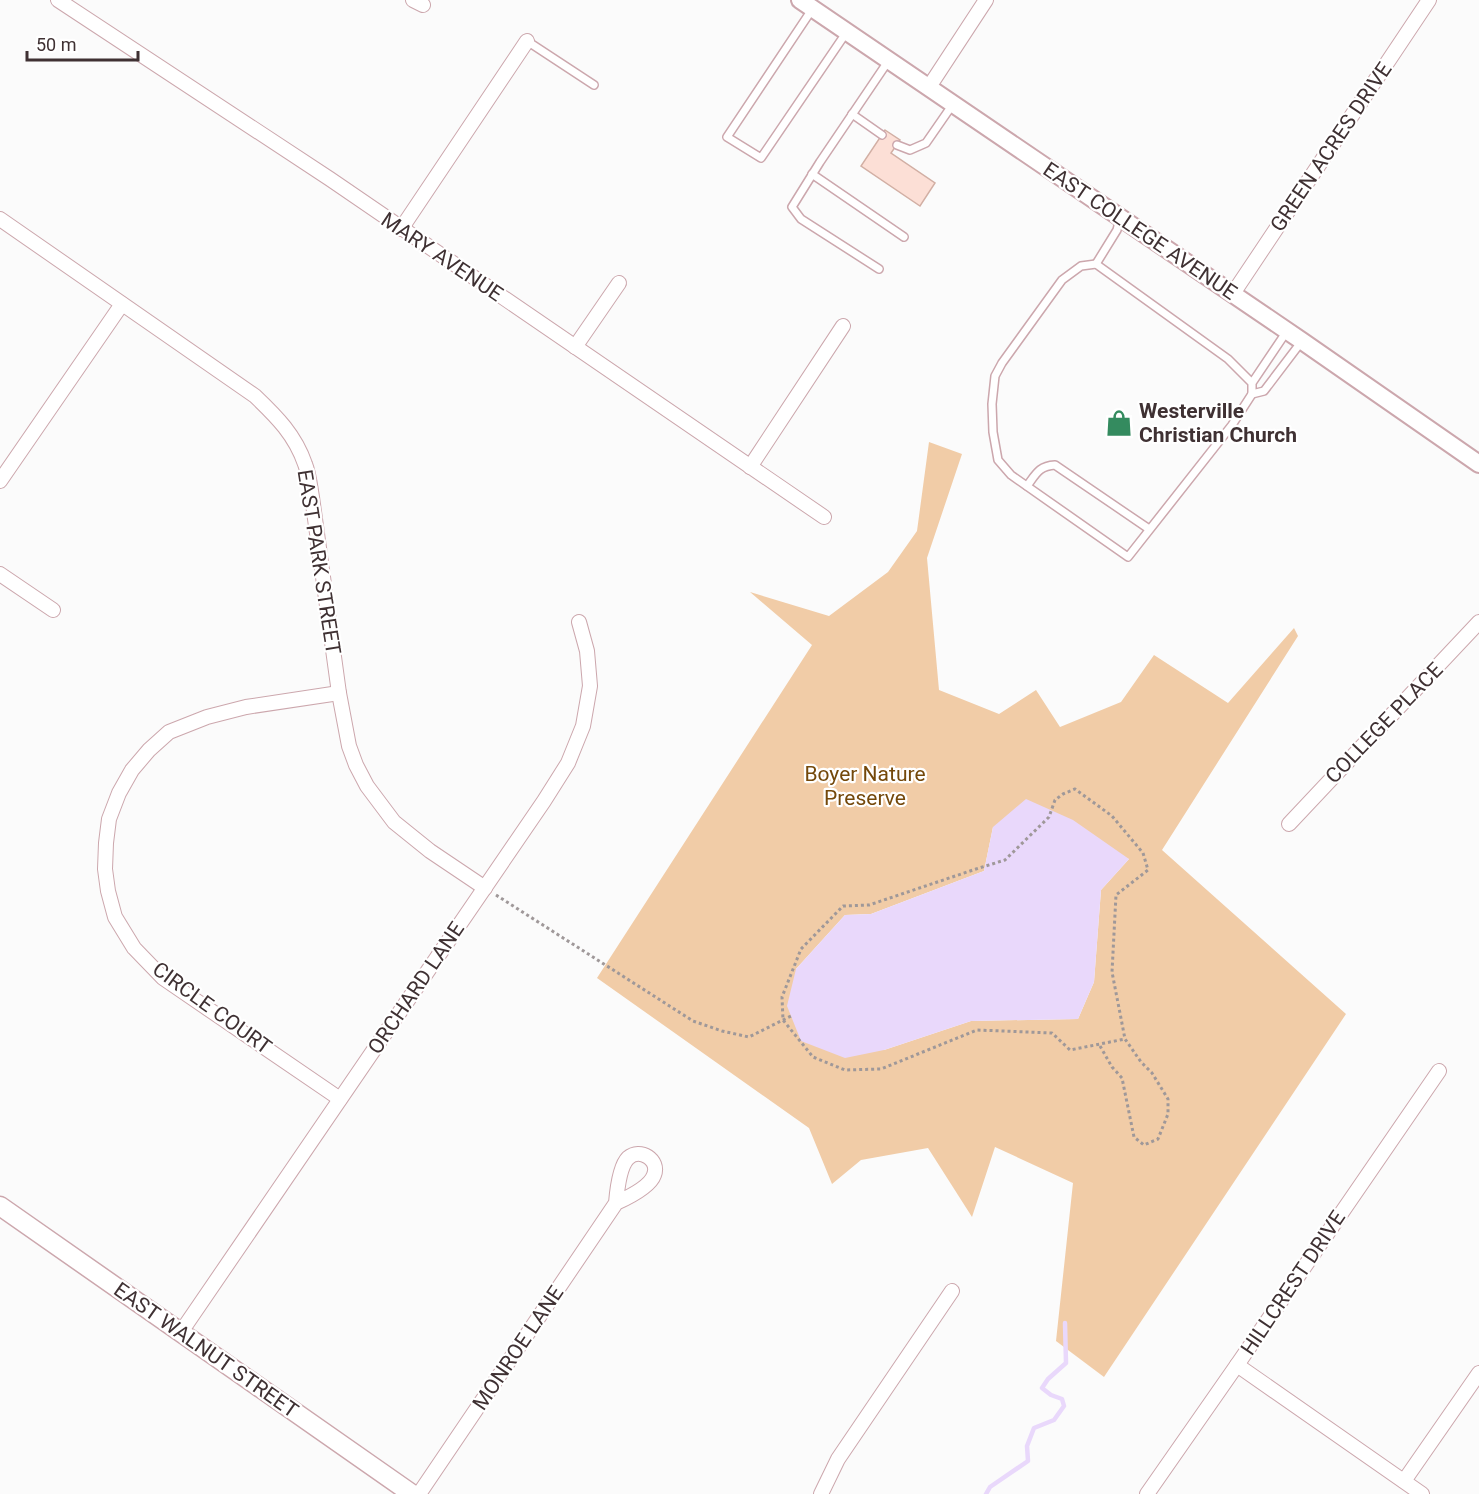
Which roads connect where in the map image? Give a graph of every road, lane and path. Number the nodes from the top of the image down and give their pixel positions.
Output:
1 (58, 0) edge
2 (986, 0) edge
3 (1429, 0) edge
4 (806, 4) edge
5 (846, 31) junction
6 (527, 41) joint
7 (889, 60) junction
8 (594, 85) dead end
9 (928, 87) junction
10 (953, 104) junction
11 (852, 114) junction
12 (882, 135) dead end
13 (897, 145) dead end
14 (812, 174) junction
15 (1120, 218) junction
16 (0, 219) edge
17 (401, 229) junction
18 (904, 237) dead end
19 (1096, 264) junction
20 (879, 269) dead end
21 (618, 283) dead end
22 (1232, 295) junction
23 (122, 304) junction
24 (843, 326) dead end
25 (1287, 331) junction
26 (1302, 341) junction
27 (575, 347) junction
28 (1252, 383) junction
29 (1252, 394) junction
30 (1479, 464) edge
31 (750, 467) junction
32 (0, 481) edge
33 (1027, 486) junction
34 (824, 517) dead end
35 (1149, 529) junction
36 (0, 574) edge
37 (53, 610) dead end
38 (579, 622) dead end
39 (1479, 622) edge
40 (339, 693) junction
41 (1289, 824) dead end
42 (484, 888) junction
43 (791, 1016) dead end
44 (783, 1020) junction
45 (1125, 1039) junction
46 (1100, 1046) dead end
47 (1438, 1071) dead end
48 (340, 1099) junction
49 (616, 1203) dead end
50 (0, 1206) edge
51 (952, 1291) dead end
52 (181, 1332) junction
53 (1237, 1365) junction
54 (1479, 1374) edge
55 (1404, 1481) junction
56 (412, 1494) edge
57 (419, 1494) edge
58 (821, 1494) edge
59 (1147, 1494) edge
60 (1422, 1494) edge

1 - 17 street, MARY AVENUE
2 - 9 street
3 - 22 street, GREEN ACRES DRIVE
4 - 5 street, EAST COLLEGE AVENUE
4 - 5 lane
5 - 7 street, EAST COLLEGE AVENUE
6 - 8 lane
6 - 17 street
7 - 9 street, EAST COLLEGE AVENUE
7 - 11 lane
9 - 10 street, EAST COLLEGE AVENUE
10 - 13 lane
10 - 15 street, EAST COLLEGE AVENUE
11 - 12 lane
11 - 14 lane
14 - 18 lane
14 - 20 lane
15 - 19 lane
15 - 22 street, EAST COLLEGE AVENUE
16 - 23 street, EAST PARK STREET
17 - 27 street, MARY AVENUE
19 - 28 lane
19 - 33 lane
21 - 27 street
22 - 25 street, EAST COLLEGE AVENUE
23 - 32 street
23 - 40 street, EAST PARK STREET
24 - 31 street
25 - 26 street, EAST COLLEGE AVENUE
25 - 28 lane
26 - 29 lane
26 - 30 street, EAST COLLEGE AVENUE
27 - 31 street, MARY AVENUE
28 - 29 lane
29 - 35 lane
31 - 34 street, MARY AVENUE
33 - 35 lane
33 - 35 lane
36 - 37 street
38 - 42 street, ORCHARD LANE
39 - 41 street, COLLEGE PLACE
40 - 42 street, EAST PARK STREET
40 - 48 street, CIRCLE COURT
42 - 44 path
42 - 48 street, ORCHARD LANE
43 - 44 path
44 - 45 path
44 - 45 path
45 - 46 path
47 - 53 street, HILLCREST DRIVE
48 - 52 street, ORCHARD LANE
49 - 57 street, MONROE LANE
50 - 52 main road, EAST WALNUT STREET
51 - 58 street
52 - 56 main road, EAST WALNUT STREET
53 - 55 street
53 - 59 street, HILLCREST DRIVE
54 - 55 street
55 - 60 street

